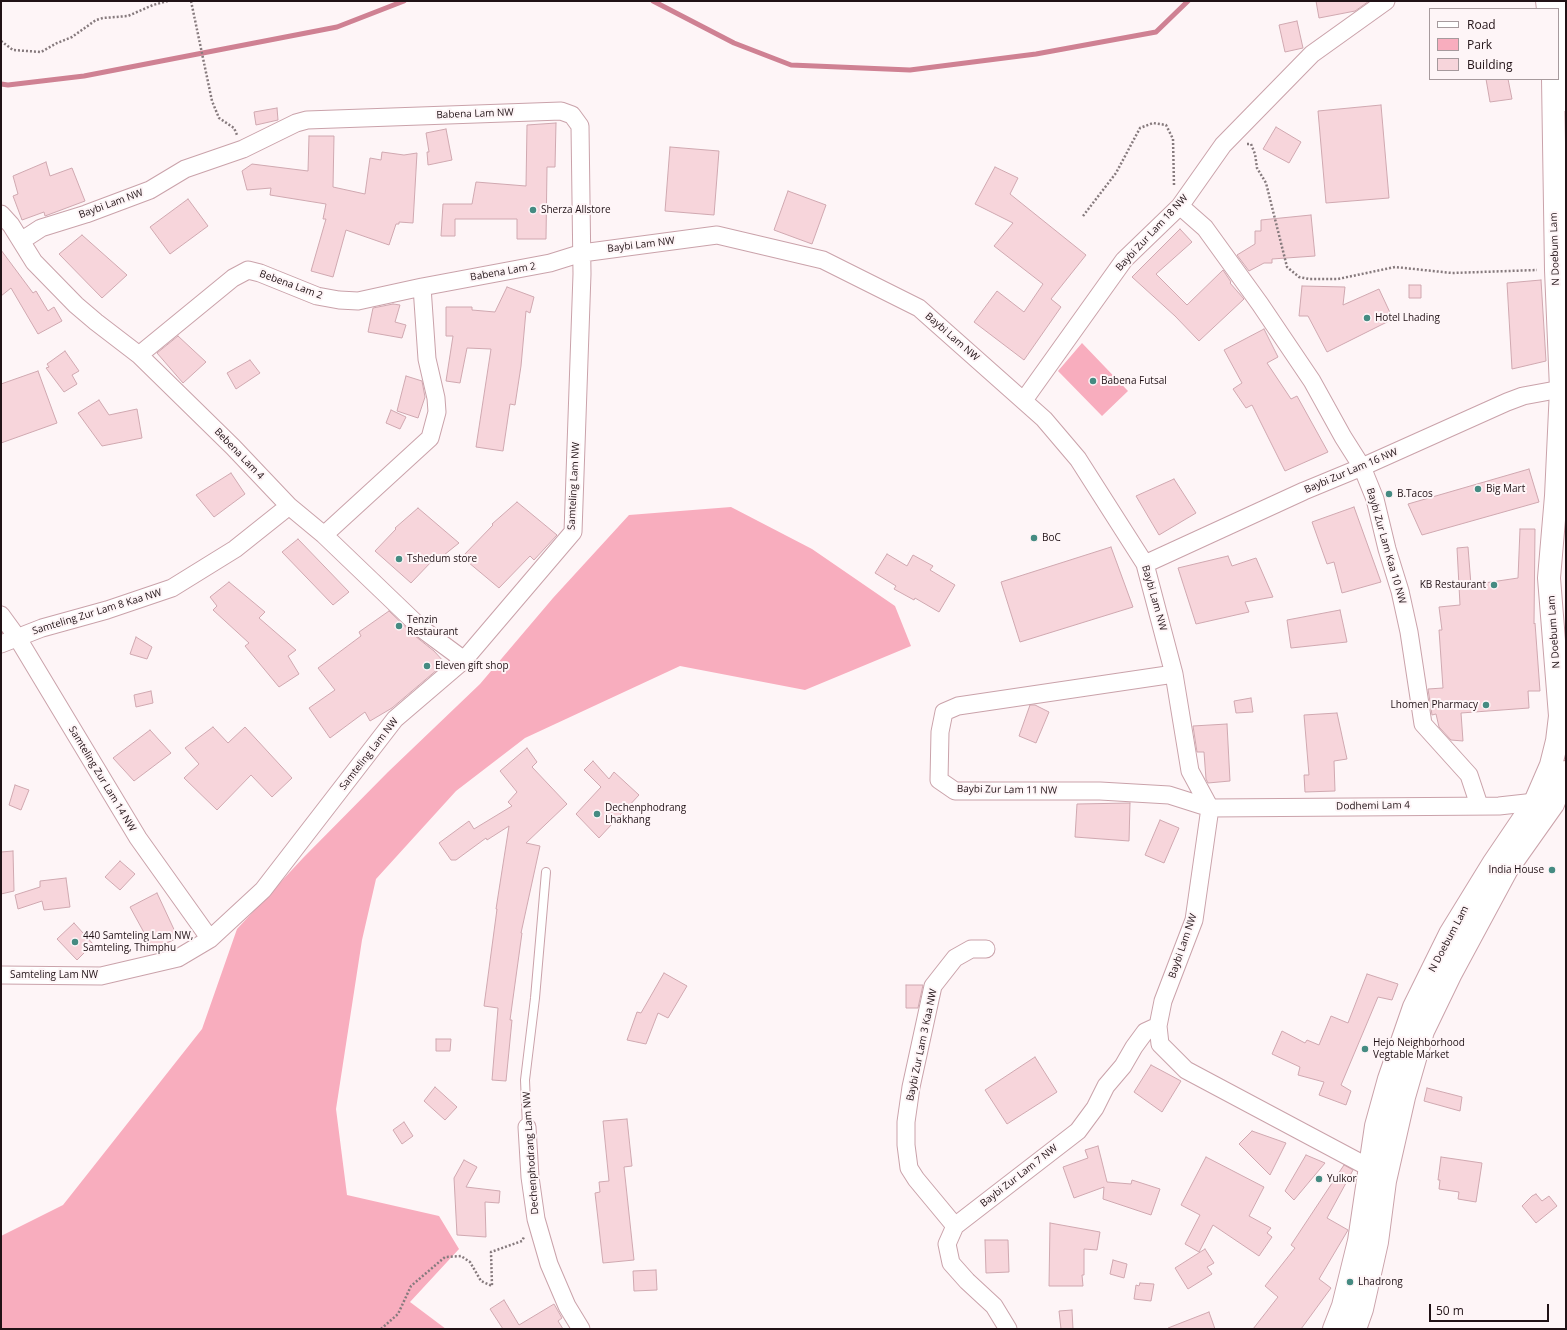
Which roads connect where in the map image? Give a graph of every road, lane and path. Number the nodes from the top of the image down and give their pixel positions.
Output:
1 (168, 1) edge
2 (191, 1) edge
3 (1386, 1) edge
4 (1563, 1) edge
5 (1566, 38) edge
6 (1, 41) edge
7 (1566, 51) edge
8 (1553, 80) edge
9 (1223, 145) junction
10 (1566, 145) edge
11 (237, 151) junction
12 (1180, 206) junction
13 (1, 214) edge
14 (1083, 216) dead end
15 (21, 241) junction
16 (582, 253) junction
17 (1556, 270) junction
18 (422, 287) junction
19 (139, 355) junction
20 (1561, 389) junction
21 (1024, 400) junction
22 (1362, 467) junction
23 (289, 506) junction
24 (324, 535) junction
25 (1566, 545) edge
26 (1145, 564) junction
27 (1566, 597) edge
28 (1, 615) edge
29 (17, 637) junction
30 (1, 644) edge
31 (464, 660) junction
32 (1174, 674) junction
33 (1563, 716) edge
34 (1566, 772) edge
35 (1551, 804) edge
36 (1479, 805) junction
37 (1210, 808) junction
38 (546, 872) dead end
39 (210, 939) junction
40 (986, 949) dead end
41 (1, 975) edge
42 (1158, 1026) junction
43 (526, 1127) joint
44 (1370, 1168) junction
45 (536, 1219) junction
46 (955, 1226) junction
47 (381, 1329) edge
48 (581, 1329) edge
49 (1008, 1329) edge
50 (1334, 1329) edge
51 (1354, 1329) edge

1 - 6 path
2 - 11 path
3 - 9 street, Baybi Zur Lam 18 NW
4 - 5 main road
7 - 10 main road
8 - 17 main road, N Doebum Lam
9 - 12 street, Baybi Zur Lam 18 NW
9 - 17 path
11 - 15 street, Baybi Lam NW
11 - 16 street, Babena Lam NW
12 - 14 path
12 - 21 street, Baybi Zur Lam 18 NW
12 - 22 street, Baybi Zur Lam Kaa 10 NW
13 - 15 street
15 - 19 street, Bebena Lam 4
16 - 18 street, Babena Lam 2
16 - 21 street, Baybi Lam NW
16 - 31 street, Samteling Lam NW
17 - 20 main road, N Doebum Lam
18 - 19 street, Bebena Lam 2
18 - 24 street
19 - 23 street, Bebena Lam 4
20 - 22 street, Baybi Zur Lam 16 NW
20 - 33 main road, N Doebum Lam
21 - 26 street, Baybi Lam NW
22 - 26 street, Baybi Zur Lam 16 NW
22 - 36 street, Baybi Zur Lam Kaa 10 NW
23 - 24 street, Bebena Lam 4
23 - 29 street, Samteling Zur Lam 8 Kaa NW
24 - 31 street, Bebena Lam 4
25 - 27 main road
26 - 32 street, Baybi Lam NW
28 - 29 street, Samteling Zur Lam 14 NW
29 - 30 street, Samteling Zur Lam 8 Kaa NW
29 - 39 street, Samteling Zur Lam 14 NW
31 - 39 street, Samteling Lam NW
32 - 37 street, Baybi Lam NW
32 - 37 street, Baybi Zur Lam 11 NW
33 - 35 main road, N Doebum Lam
34 - 35 main road
35 - 36 street, Dodhemi Lam 4
35 - 44 main road, N Doebum Lam
35 - 51 main road, N Doebum Lam
36 - 37 street, Dodhemi Lam 4
37 - 42 street, Baybi Lam NW
38 - 43 lane, Dechenphodrang Lam NW
39 - 41 street, Samteling Lam NW
40 - 46 street, Baybi Zur Lam 3 Kaa NW
42 - 44 street, Baybi Lam NW
42 - 46 street, Baybi Zur Lam 7 NW
43 - 45 street, Dechenphodrang Lam NW
44 - 50 main road, N Doebum Lam
45 - 47 path
45 - 48 street, Dechenphodrang Lam NW
46 - 49 street, Baybi Zur Lam 7 NW

